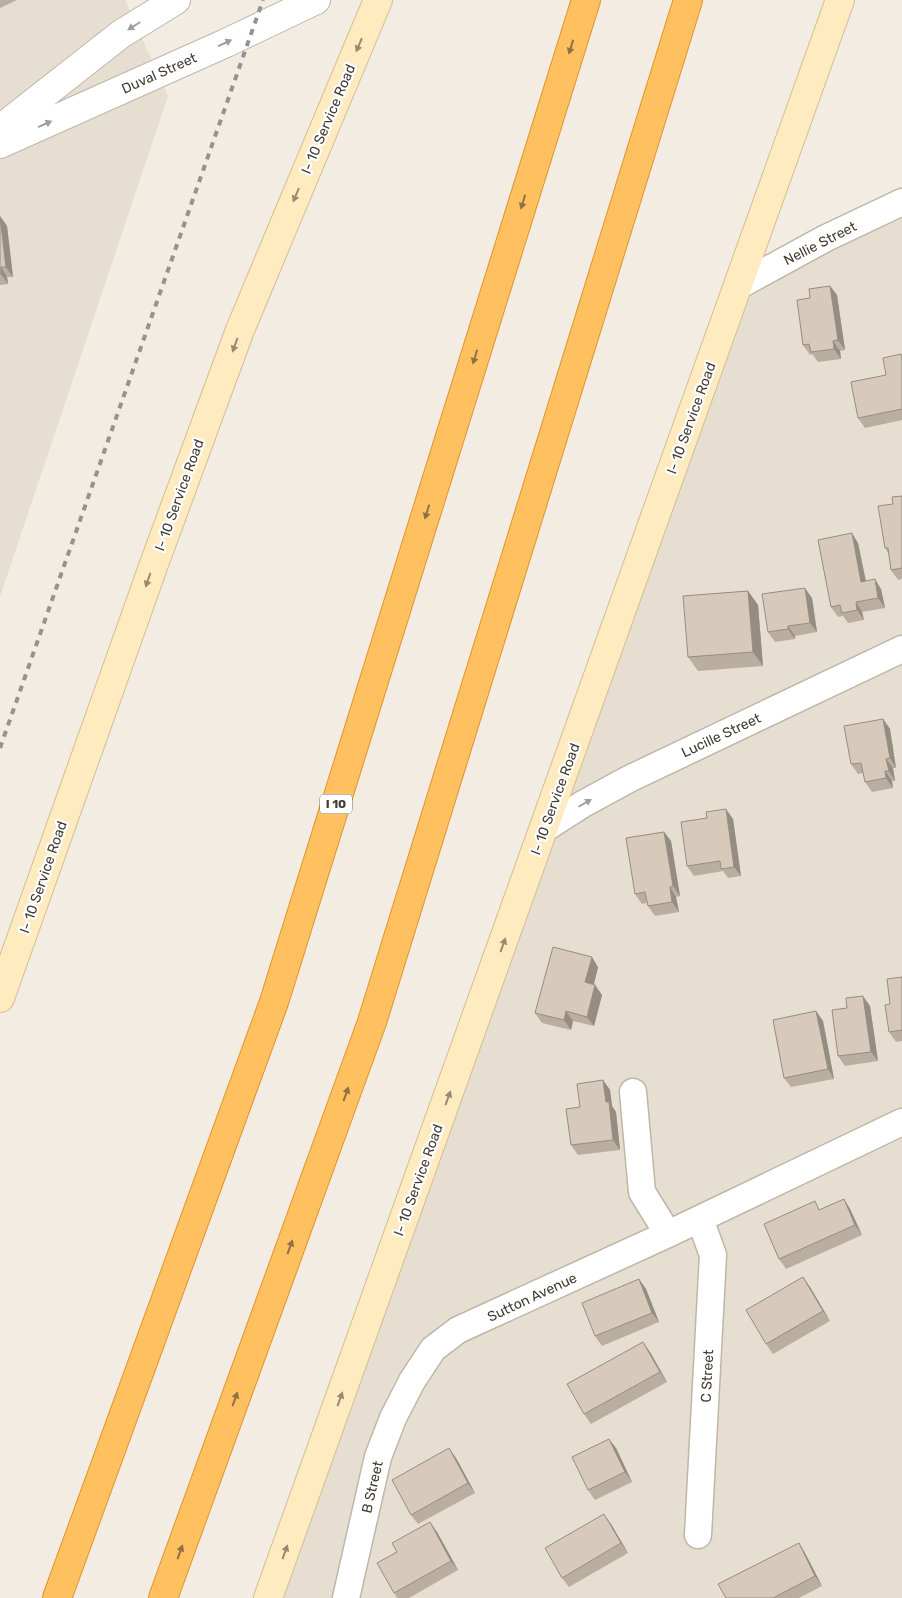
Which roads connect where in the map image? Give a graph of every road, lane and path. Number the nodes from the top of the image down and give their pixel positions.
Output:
1 (176, 0) edge
2 (316, 0) edge
3 (378, 0) edge
4 (586, 0) edge
5 (688, 0) edge
6 (840, 0) edge
7 (0, 129) edge
8 (0, 144) edge
9 (902, 202) edge
10 (738, 286) junction
11 (902, 649) edge
12 (544, 829) junction
13 (0, 998) edge
14 (633, 1092) dead end
15 (902, 1122) edge
16 (700, 1219) junction
17 (668, 1234) junction
18 (412, 1381) joint
19 (698, 1535) dead end
20 (57, 1598) edge
21 (163, 1598) edge
22 (268, 1598) edge
23 (346, 1598) edge

1 -> 7 street
8 -> 2 street, Duval Street
3 -> 13 main road, I- 10 Service Road
4 -> 20 highway, I 10
21 -> 5 highway
6 - 10 main road, I- 10 Service Road
9 - 10 street, Nellie Street
10 - 12 main road, I- 10 Service Road
12 -> 11 street, Lucille Street
22 -> 12 main road, I- 10 Service Road
14 - 17 street
15 - 16 street
16 - 17 street, Sutton Avenue
16 - 19 street, C Street
17 - 18 street, Sutton Avenue
18 - 23 street, B Street

